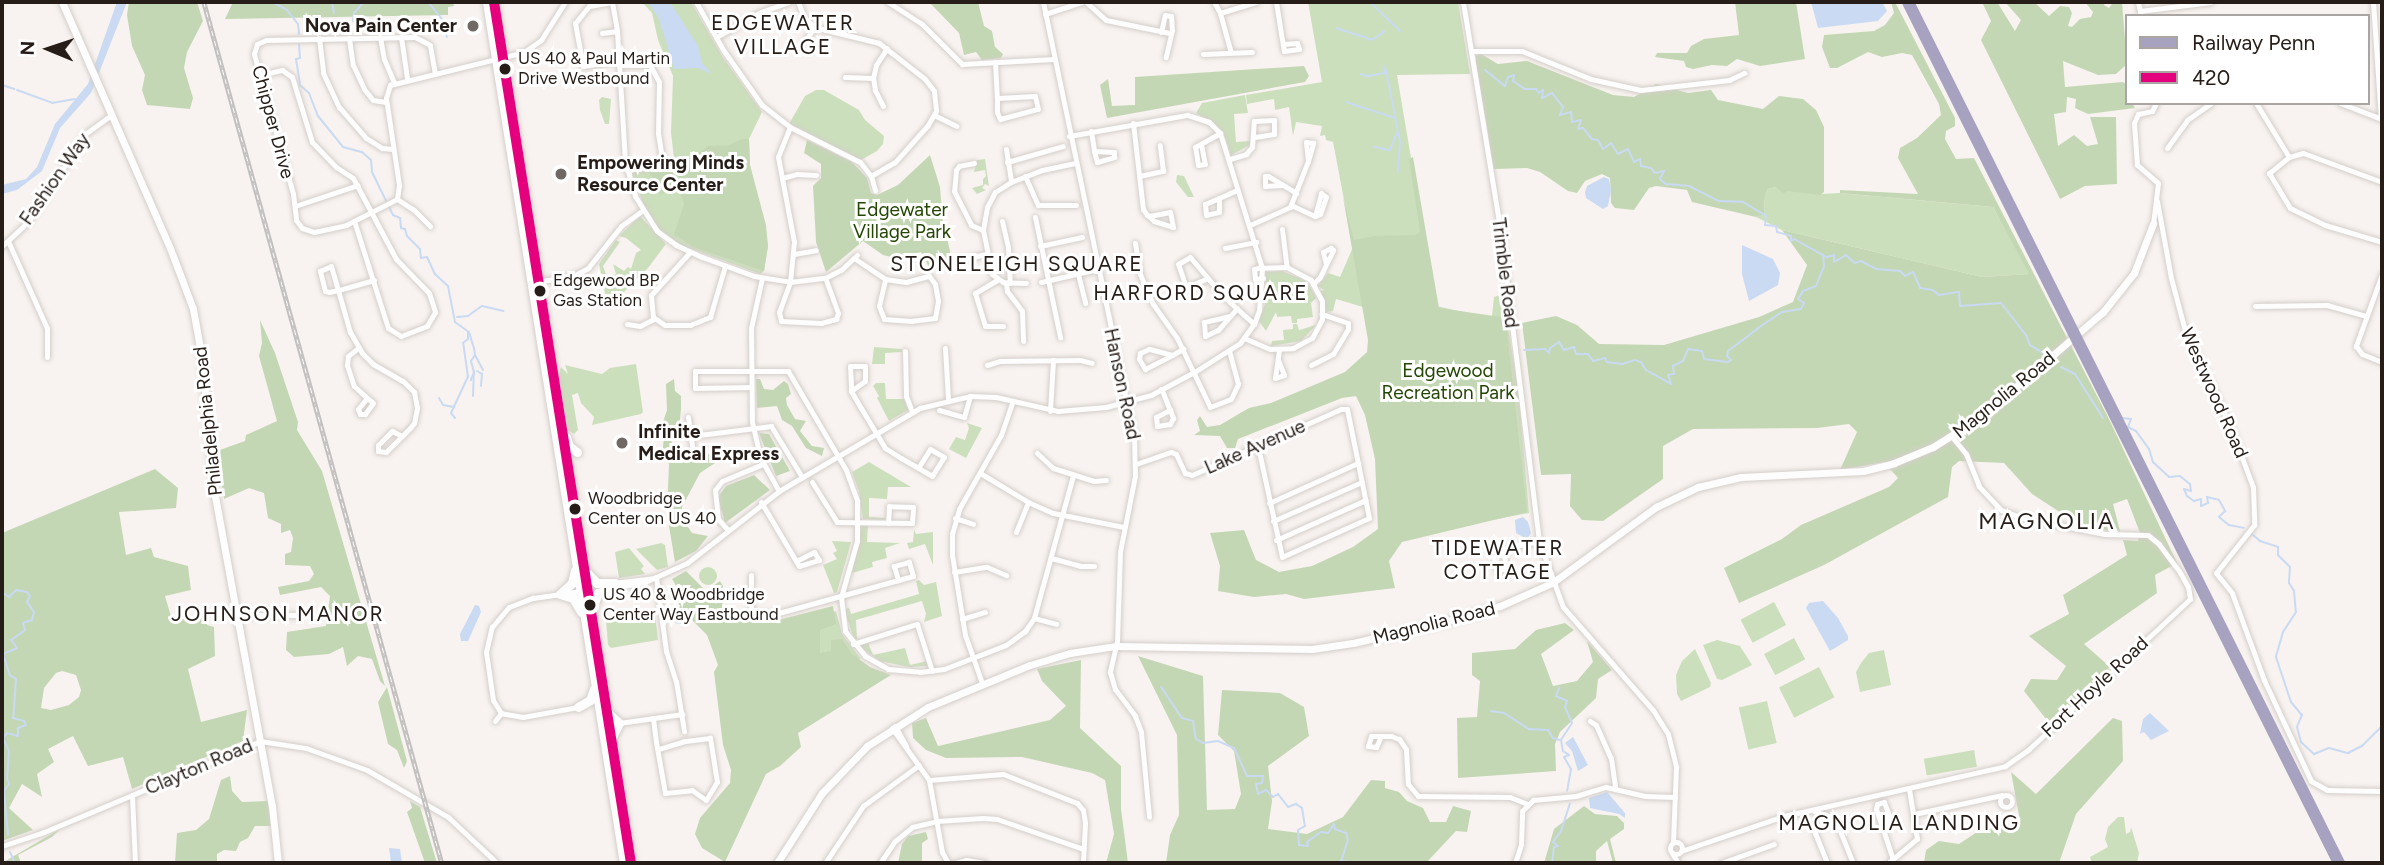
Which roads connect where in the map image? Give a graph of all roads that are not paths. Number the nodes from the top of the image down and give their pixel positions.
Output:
1 (62, 2) edge
2 (487, 2) edge
3 (494, 2) edge
4 (565, 2) edge
5 (612, 2) edge
6 (696, 2) edge
7 (788, 2) edge
8 (798, 2) edge
9 (888, 2) edge
10 (1043, 2) edge
11 (1084, 2) edge
12 (1213, 2) edge
13 (1256, 2) edge
14 (1276, 2) edge
15 (1463, 2) edge
16 (2138, 2) edge
17 (2210, 2) edge
18 (2373, 2) edge
19 (1220, 13) junction
20 (2140, 13) edge
21 (1045, 14) junction
22 (814, 27) junction
23 (617, 31) junction
24 (1161, 32) junction
25 (602, 33) dead end
26 (1170, 33) junction
27 (380, 37) junction
28 (401, 37) junction
29 (415, 37) junction
30 (716, 37) junction
31 (319, 38) junction
32 (349, 38) junction
33 (804, 43) dead end
34 (1283, 44) dead end
35 (887, 48) junction
36 (1472, 51) junction
37 (1252, 52) dead end
38 (403, 53) junction
39 (1231, 53) junction
40 (1203, 54) dead end
41 (433, 57) junction
42 (1166, 57) dead end
43 (500, 58) junction
44 (1054, 59) junction
45 (995, 62) junction
46 (405, 63) junction
47 (619, 63) junction
48 (448, 72) junction
49 (1744, 73) dead end
50 (435, 74) junction
51 (260, 75) junction
52 (418, 76) junction
53 (845, 77) dead end
54 (407, 78) junction
55 (873, 78) junction
56 (394, 82) junction
57 (997, 98) junction
58 (386, 102) junction
59 (2155, 105) edge
60 (2208, 105) edge
61 (2257, 105) edge
62 (2345, 105) edge
63 (883, 106) dead end
64 (111, 115) junction
65 (934, 115) junction
66 (2382, 119) edge
67 (1133, 124) junction
68 (957, 126) dead end
69 (790, 127) junction
70 (1091, 131) junction
71 (1220, 133) junction
72 (1069, 136) junction
73 (1255, 137) junction
74 (1201, 144) dead end
75 (1160, 145) dead end
76 (1063, 146) dead end
77 (2167, 148) dead end
78 (394, 149) junction
79 (1006, 149) dead end
80 (1094, 151) dead end
81 (2289, 157) junction
82 (1230, 159) junction
83 (1308, 161) dead end
84 (675, 162) dead end
85 (1007, 162) junction
86 (974, 163) dead end
87 (1075, 163) junction
88 (663, 164) junction
89 (627, 170) junction
90 (816, 175) dead end
91 (871, 176) junction
92 (1025, 176) junction
93 (1139, 176) junction
94 (782, 178) junction
95 (1011, 182) junction
96 (2382, 182) edge
97 (358, 185) junction
98 (1282, 185) dead end
99 (875, 190) dead end
100 (1237, 190) junction
101 (1296, 193) junction
102 (1219, 198) dead end
103 (397, 199) junction
104 (2157, 201) junction
105 (1076, 205) dead end
106 (1291, 205) junction
107 (295, 206) junction
108 (642, 211) junction
109 (372, 214) junction
110 (1149, 216) dead end
111 (1315, 216) dead end
112 (1035, 217) dead end
113 (354, 221) junction
114 (1002, 222) dead end
115 (2153, 224) joint
116 (1250, 225) junction
117 (430, 226) dead end
118 (1282, 229) dead end
119 (983, 230) junction
120 (1082, 237) dead end
121 (8, 241) junction
122 (1256, 242) junction
123 (2382, 242) edge
124 (1135, 243) dead end
125 (2, 246) edge
126 (1041, 246) junction
127 (1225, 248) dead end
128 (816, 250) dead end
129 (690, 252) junction
130 (794, 254) junction
131 (986, 254) junction
132 (958, 260) dead end
133 (1326, 264) dead end
134 (725, 266) junction
135 (1287, 267) junction
136 (1262, 268) junction
137 (1098, 270) junction
138 (1078, 274) junction
139 (2382, 274) edge
140 (762, 278) junction
141 (825, 278) junction
142 (885, 279) junction
143 (1206, 279) junction
144 (374, 280) junction
145 (998, 280) junction
146 (1044, 281) junction
147 (535, 282) junction
148 (790, 282) junction
149 (1008, 283) junction
150 (1026, 283) dead end
151 (1313, 284) junction
152 (338, 290) junction
153 (2373, 298) junction
154 (2382, 301) edge
155 (1085, 303) dead end
156 (2255, 306) dead end
157 (1237, 308) junction
158 (1322, 314) junction
159 (1230, 316) junction
160 (2366, 316) junction
161 (654, 318) junction
162 (627, 324) dead end
163 (1254, 324) junction
164 (1003, 326) dead end
165 (1060, 337) dead end
166 (1244, 338) junction
167 (1023, 341) dead end
168 (359, 348) junction
169 (945, 348) dead end
170 (1184, 349) junction
171 (1279, 349) junction
172 (905, 351) dead end
173 (1229, 351) junction
174 (1172, 355) junction
175 (47, 357) dead end
176 (1053, 360) junction
177 (1278, 360) dead end
178 (2382, 362) edge
179 (1092, 363) dead end
180 (987, 365) dead end
181 (1311, 365) dead end
182 (751, 370) junction
183 (1195, 372) junction
184 (751, 387) junction
185 (1161, 389) junction
186 (851, 391) junction
187 (971, 396) junction
188 (367, 398) dead end
189 (948, 399) junction
190 (1013, 401) junction
191 (1127, 403) junction
192 (939, 410) dead end
193 (1170, 410) dead end
194 (1050, 411) junction
195 (912, 412) junction
196 (688, 417) dead end
197 (753, 427) junction
198 (559, 432) junction
199 (876, 433) junction
200 (402, 436) junction
201 (691, 436) junction
202 (1952, 437) junction
203 (1258, 447) junction
204 (562, 452) junction
205 (577, 452) junction
206 (1038, 453) dead end
207 (693, 454) dead end
208 (838, 455) junction
209 (1358, 463) junction
210 (763, 464) junction
211 (1136, 464) junction
212 (918, 468) junction
213 (569, 470) junction
214 (980, 473) junction
215 (1073, 475) junction
216 (802, 477) junction
217 (1106, 481) dead end
218 (812, 482) dead end
219 (1362, 482) junction
220 (779, 491) junction
221 (1366, 500) junction
222 (761, 502) junction
223 (1028, 502) junction
224 (1269, 503) junction
225 (1062, 516) junction
226 (955, 518) junction
227 (1273, 521) junction
228 (859, 522) junction
229 (888, 523) junction
230 (973, 524) dead end
231 (1124, 527) junction
232 (728, 530) junction
233 (1016, 532) dead end
234 (576, 537) junction
235 (1276, 540) junction
236 (1539, 541) junction
237 (1503, 548) dead end
238 (1051, 558) junction
239 (796, 561) dead end
240 (1094, 566) dead end
241 (954, 572) junction
242 (751, 575) dead end
243 (1006, 575) dead end
244 (654, 578) junction
245 (898, 580) dead end
246 (1552, 583) junction
247 (614, 585) junction
248 (584, 591) junction
249 (560, 594) junction
250 (841, 597) junction
251 (985, 612) dead end
252 (591, 613) junction
253 (237, 615) junction
254 (304, 615) dead end
255 (1034, 618) junction
256 (962, 619) junction
257 (1056, 624) dead end
258 (587, 629) junction
259 (853, 643) junction
260 (1116, 646) junction
261 (972, 659) junction
262 (932, 671) junction
263 (595, 680) junction
264 (982, 683) junction
265 (579, 707) junction
266 (606, 709) junction
267 (501, 713) junction
268 (682, 714) junction
269 (653, 718) junction
270 (1590, 720) dead end
271 (495, 721) dead end
272 (619, 723) junction
273 (602, 725) junction
274 (894, 727) junction
275 (684, 731) dead end
276 (1381, 736) dead end
277 (260, 741) junction
278 (612, 742) junction
279 (657, 749) junction
280 (919, 765) junction
281 (929, 780) junction
282 (1615, 787) junction
283 (1909, 789) junction
284 (2382, 791) edge
285 (132, 795) junction
286 (2003, 795) dead end
287 (1675, 797) junction
288 (1527, 804) junction
289 (1832, 805) junction
290 (1807, 810) junction
291 (1914, 814) junction
292 (1828, 816) junction
293 (1149, 817) dead end
294 (937, 821) junction
295 (1816, 824) dead end
296 (1882, 825) dead end
297 (1774, 844) dead end
298 (2, 846) edge
299 (1679, 846) junction
300 (1083, 849) junction
301 (1672, 853) junction
302 (1749, 853) junction
303 (1890, 861) edge
304 (1678, 862) edge
305 (135, 863) edge
306 (278, 863) edge
307 (497, 863) edge
308 (624, 863) edge
309 (631, 863) edge
310 (778, 863) edge
311 (825, 863) edge
312 (880, 863) edge
313 (948, 863) edge
314 (955, 863) edge
315 (985, 863) edge
316 (1083, 863) edge
317 (1515, 863) edge
318 (1721, 863) edge
319 (1752, 863) edge
320 (1827, 863) edge
321 (1853, 863) edge

1 - 64 main road, Philadelphia Road
2 - 43 highway
3 - 43 highway
4 - 43 street
5 - 23 street
5 - 47 street
6 - 30 street
7 - 30 street
8 - 22 street
9 - 45 street
10 - 21 street, Hanson Road
11 - 21 street
11 - 24 street
12 - 19 street
13 - 19 street
14 - 34 street
15 - 36 street, Trimble Road
16 - 20 street
17 - 20 street
18 - 66 street
19 - 39 street
21 - 44 street, Hanson Road
22 - 33 street
22 - 35 street
23 - 25 street
23 - 47 street
24 - 26 street
24 - 26 street
26 - 42 street
27 - 28 street, Chipper Drive
27 - 32 street, Chipper Drive
27 - 56 street
28 - 29 street, Chipper Drive
28 - 38 street
29 - 38 street
29 - 41 street
30 - 69 street
31 - 32 street, Chipper Drive
31 - 51 street, Chipper Drive
31 - 78 street
32 - 58 street
35 - 55 street
35 - 65 street
36 - 49 street
36 - 236 street, Trimble Road
37 - 39 street
38 - 46 street
39 - 40 street
41 - 48 street
41 - 50 street
43 - 48 street
43 - 147 highway
44 - 45 street
44 - 72 street, Hanson Road
45 - 57 street
46 - 52 street
46 - 54 street
47 - 88 street
47 - 89 street
48 - 50 street
50 - 52 street
51 - 97 street
51 - 107 street, Chipper Drive
52 - 54 street
53 - 55 street
54 - 56 street
55 - 63 street
56 - 58 street
57 - 57 street
58 - 78 street
59 - 104 street
60 - 77 street
61 - 81 street
62 - 66 street
64 - 121 street, Fashion Way
64 - 253 main road, Philadelphia Road
65 - 68 street
65 - 91 street
67 - 70 street
67 - 71 street
67 - 93 street
69 - 91 street
69 - 94 street
70 - 72 street
70 - 80 street
71 - 74 street
71 - 82 street
72 - 87 street, Hanson Road
73 - 73 street
73 - 82 street
75 - 93 street
76 - 85 street
78 - 103 street
79 - 85 street
81 - 96 street
81 - 123 street
82 - 100 street
83 - 101 street
84 - 88 street
85 - 95 street
86 - 119 street
87 - 92 street
87 - 137 street, Hanson Road
88 - 89 street
89 - 108 street
90 - 94 street
91 - 99 street
92 - 95 street
92 - 105 street
93 - 110 street
94 - 130 street
95 - 119 street
97 - 107 street
97 - 109 street
98 - 101 street
100 - 102 street
100 - 116 street
101 - 106 street
103 - 109 street, Chipper Drive
103 - 117 street
104 - 115 street, Magnolia Road
104 - 284 street, Westwood Road
106 - 111 street
106 - 116 street
107 - 113 street, Chipper Drive
108 - 129 street
108 - 147 street
109 - 113 street, Chipper Drive
109 - 144 street
112 - 126 street
113 - 144 street
114 - 149 street
115 - 202 main road, Magnolia Road
116 - 122 street
118 - 135 street
119 - 131 street
120 - 126 street
121 - 125 street, Fashion Way
121 - 175 street
122 - 127 street
122 - 136 street
124 - 170 street
126 - 146 street
128 - 130 street
129 - 134 street
129 - 161 street
130 - 148 street
131 - 132 street
131 - 145 street
133 - 151 street
134 - 140 street
134 - 161 street
135 - 136 street
135 - 151 street
136 - 163 street
137 - 138 street
137 - 191 street, Hanson Road
138 - 146 street
138 - 155 street
139 - 153 street
140 - 148 street
140 - 182 street
141 - 142 street
141 - 148 street
141 - 148 street
142 - 142 street
143 - 143 street
143 - 157 street
144 - 152 street
145 - 149 street
145 - 164 street
146 - 165 street
147 - 198 highway
149 - 150 street
149 - 167 street
151 - 158 street
152 - 152 street
152 - 168 street
153 - 154 street
153 - 160 street
156 - 160 street
157 - 159 street
157 - 163 street
158 - 171 street
158 - 181 street
159 - 159 street
160 - 178 street
161 - 162 street
163 - 166 street
166 - 171 street
166 - 173 street
168 - 188 street
168 - 200 street
169 - 189 street
170 - 174 street
170 - 183 street
171 - 177 street
172 - 195 street
173 - 183 street
173 - 183 street
174 - 174 street
176 - 179 street
176 - 180 street
176 - 194 street
182 - 184 street
182 - 184 street
182 - 208 street
183 - 185 street
184 - 197 street
185 - 191 street
185 - 193 street
186 - 186 street
186 - 199 street
187 - 189 street
187 - 190 street
187 - 192 street
189 - 195 street
190 - 194 street
190 - 214 street
191 - 194 street
191 - 211 street, Hanson Road
195 - 199 street
196 - 201 street
197 - 201 street
197 - 210 street
197 - 216 street
198 - 204 highway
198 - 205 highway
199 - 208 street
199 - 212 street
200 - 200 street
201 - 207 street
202 - 246 main road, Magnolia Road
202 - 283 street, Fort Hoyle Road
203 - 209 street, Lake Avenue
203 - 211 street, Lake Avenue
203 - 224 street
204 - 205 highway
204 - 213 highway
204 - 234 highway
205 - 213 highway
206 - 215 street
208 - 216 street
208 - 228 street
209 - 219 street
209 - 224 street
210 - 220 street
210 - 232 street
211 - 231 street, Hanson Road
212 - 212 street
213 - 234 highway
214 - 223 street
214 - 226 street
215 - 217 street
215 - 225 street
216 - 220 street
218 - 228 street
219 - 221 street
219 - 227 street
220 - 222 street
221 - 235 street
221 - 235 street
222 - 232 street
222 - 239 street
223 - 225 street
223 - 233 street
224 - 227 street
225 - 231 street
225 - 238 street
226 - 230 street
226 - 241 street
227 - 235 street
228 - 229 street
228 - 250 street
229 - 229 street
231 - 260 street, Hanson Road
232 - 244 street
234 - 247 highway
234 - 248 highway
234 - 249 highway
236 - 237 street
236 - 246 street, Trimble Road
238 - 240 street
238 - 255 street
241 - 243 street
241 - 256 street
242 - 250 street
244 - 247 street
244 - 268 street
245 - 250 street
246 - 260 main road, Magnolia Road
246 - 287 street, Trimble Road
247 - 248 street
247 - 252 highway
248 - 249 street
248 - 252 highway
248 - 258 highway
249 - 258 highway
249 - 267 street
250 - 259 street
251 - 256 street
252 - 266 highway
253 - 254 street
253 - 277 main road, Philadelphia Road
255 - 257 street
255 - 261 street
256 - 261 street
258 - 263 highway
259 - 262 street
259 - 262 street
260 - 264 main road, Magnolia Road
260 - 293 street, Hanson Road
261 - 262 street
261 - 264 street
263 - 265 highway
263 - 273 highway
264 - 274 main road, Magnolia Road
265 - 267 street
265 - 273 highway
266 - 272 highway
266 - 278 highway
267 - 271 street
268 - 269 street
268 - 275 street
269 - 272 street
269 - 279 street
270 - 282 street
272 - 278 highway
273 - 308 highway
274 - 280 street
274 - 310 main road, Magnolia Road
276 - 288 street
277 - 285 street, Clayton Road
277 - 306 main road, Philadelphia Road
277 - 307 street, Clayton Road
278 - 309 highway
279 - 279 street
280 - 281 street
280 - 311 street
281 - 294 street
281 - 300 street
282 - 287 street
282 - 288 street
283 - 289 street, Fort Hoyle Road
283 - 291 street
285 - 298 street, Clayton Road
285 - 305 street
286 - 291 street
287 - 299 street, Trimble Road
288 - 317 street
289 - 290 street, Fort Hoyle Road
289 - 292 street
290 - 292 street
290 - 299 street, Fort Hoyle Road
291 - 303 street
292 - 321 street
294 - 300 street
294 - 312 street
294 - 313 street
295 - 320 street
296 - 303 street
297 - 302 street
299 - 301 street, Fort Hoyle Road
299 - 301 street
299 - 304 street, Trimble Road
300 - 316 street
301 - 304 street, Trimble Road
302 - 318 street
302 - 319 street
314 - 315 street

